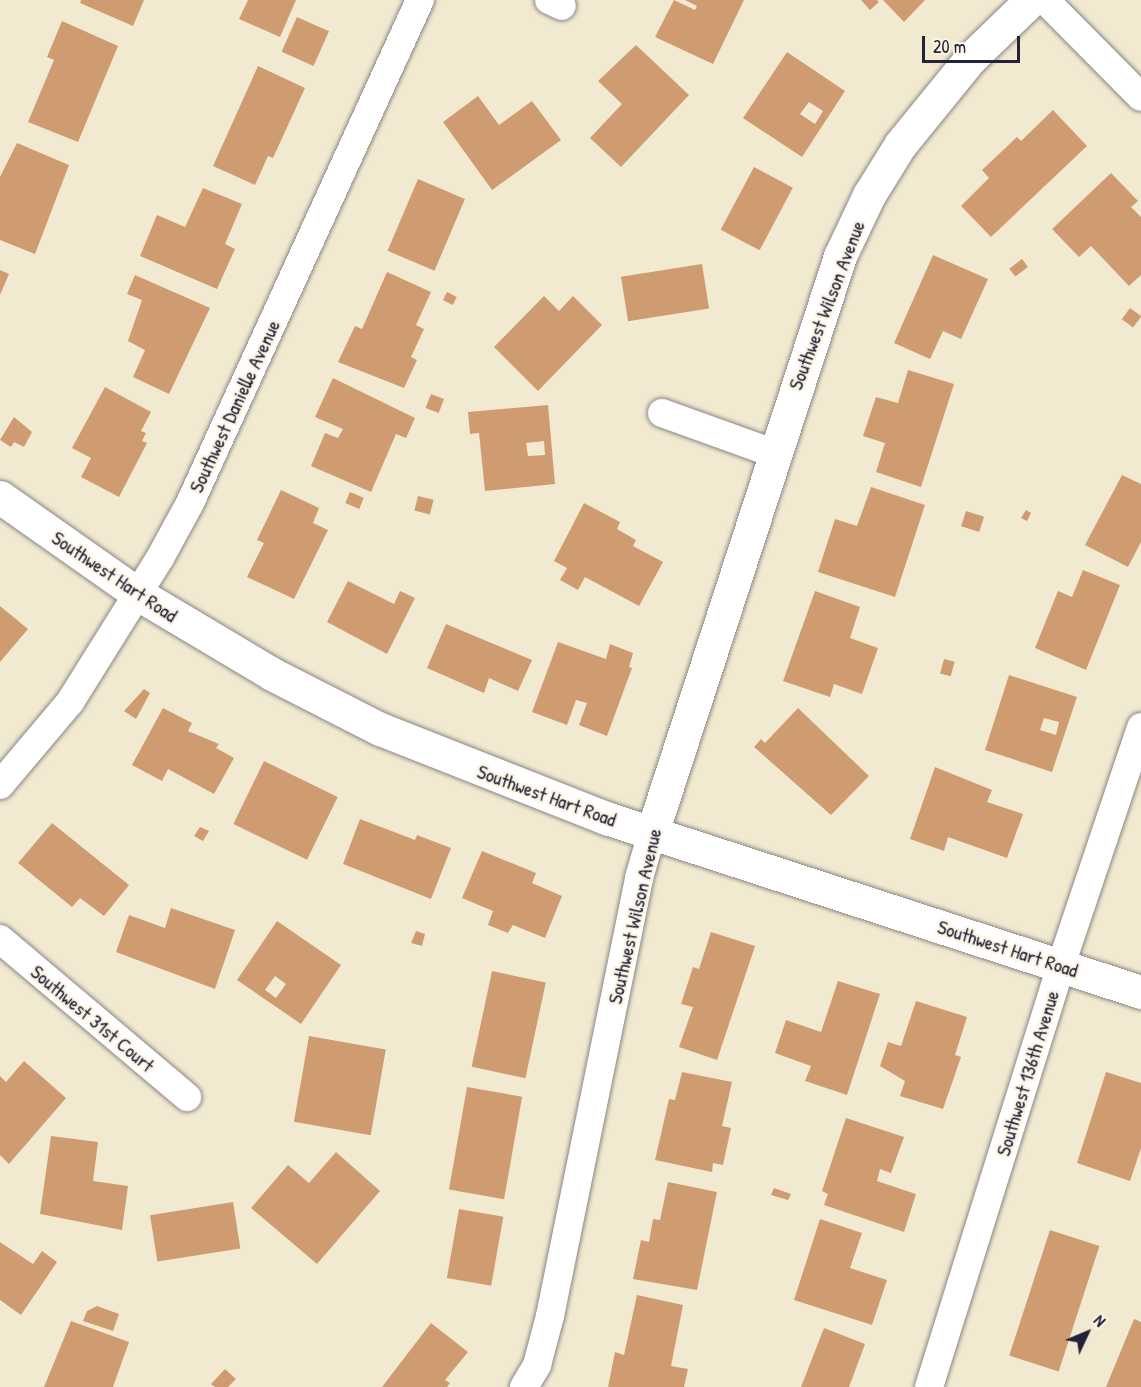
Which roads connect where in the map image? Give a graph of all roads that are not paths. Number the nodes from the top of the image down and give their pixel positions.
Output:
1 (420, 0) edge
2 (1031, 0) edge
3 (1046, 0) edge
4 (1141, 97) edge
5 (663, 413) dead end
6 (772, 453) junction
7 (0, 496) edge
8 (138, 594) junction
9 (1141, 727) edge
10 (0, 784) edge
11 (652, 833) junction
12 (0, 939) edge
13 (1060, 965) junction
14 (1141, 992) edge
15 (187, 1097) dead end
16 (524, 1387) edge
17 (928, 1387) edge

1 - 8 street, Southwest Danielle Avenue
2 - 6 street, Southwest Wilson Avenue
3 - 4 street
5 - 6 street
6 - 11 street, Southwest Wilson Avenue
7 - 8 street, Southwest Hart Road
8 - 10 street, Southwest Danielle Avenue
8 - 11 street, Southwest Hart Road
9 - 13 street, Southwest 136th Avenue
11 - 13 street, Southwest Hart Road
11 - 16 street, Southwest Wilson Avenue
12 - 15 street, Southwest 31st Court
13 - 14 street, Southwest Hart Road
13 - 17 street, Southwest 136th Avenue

